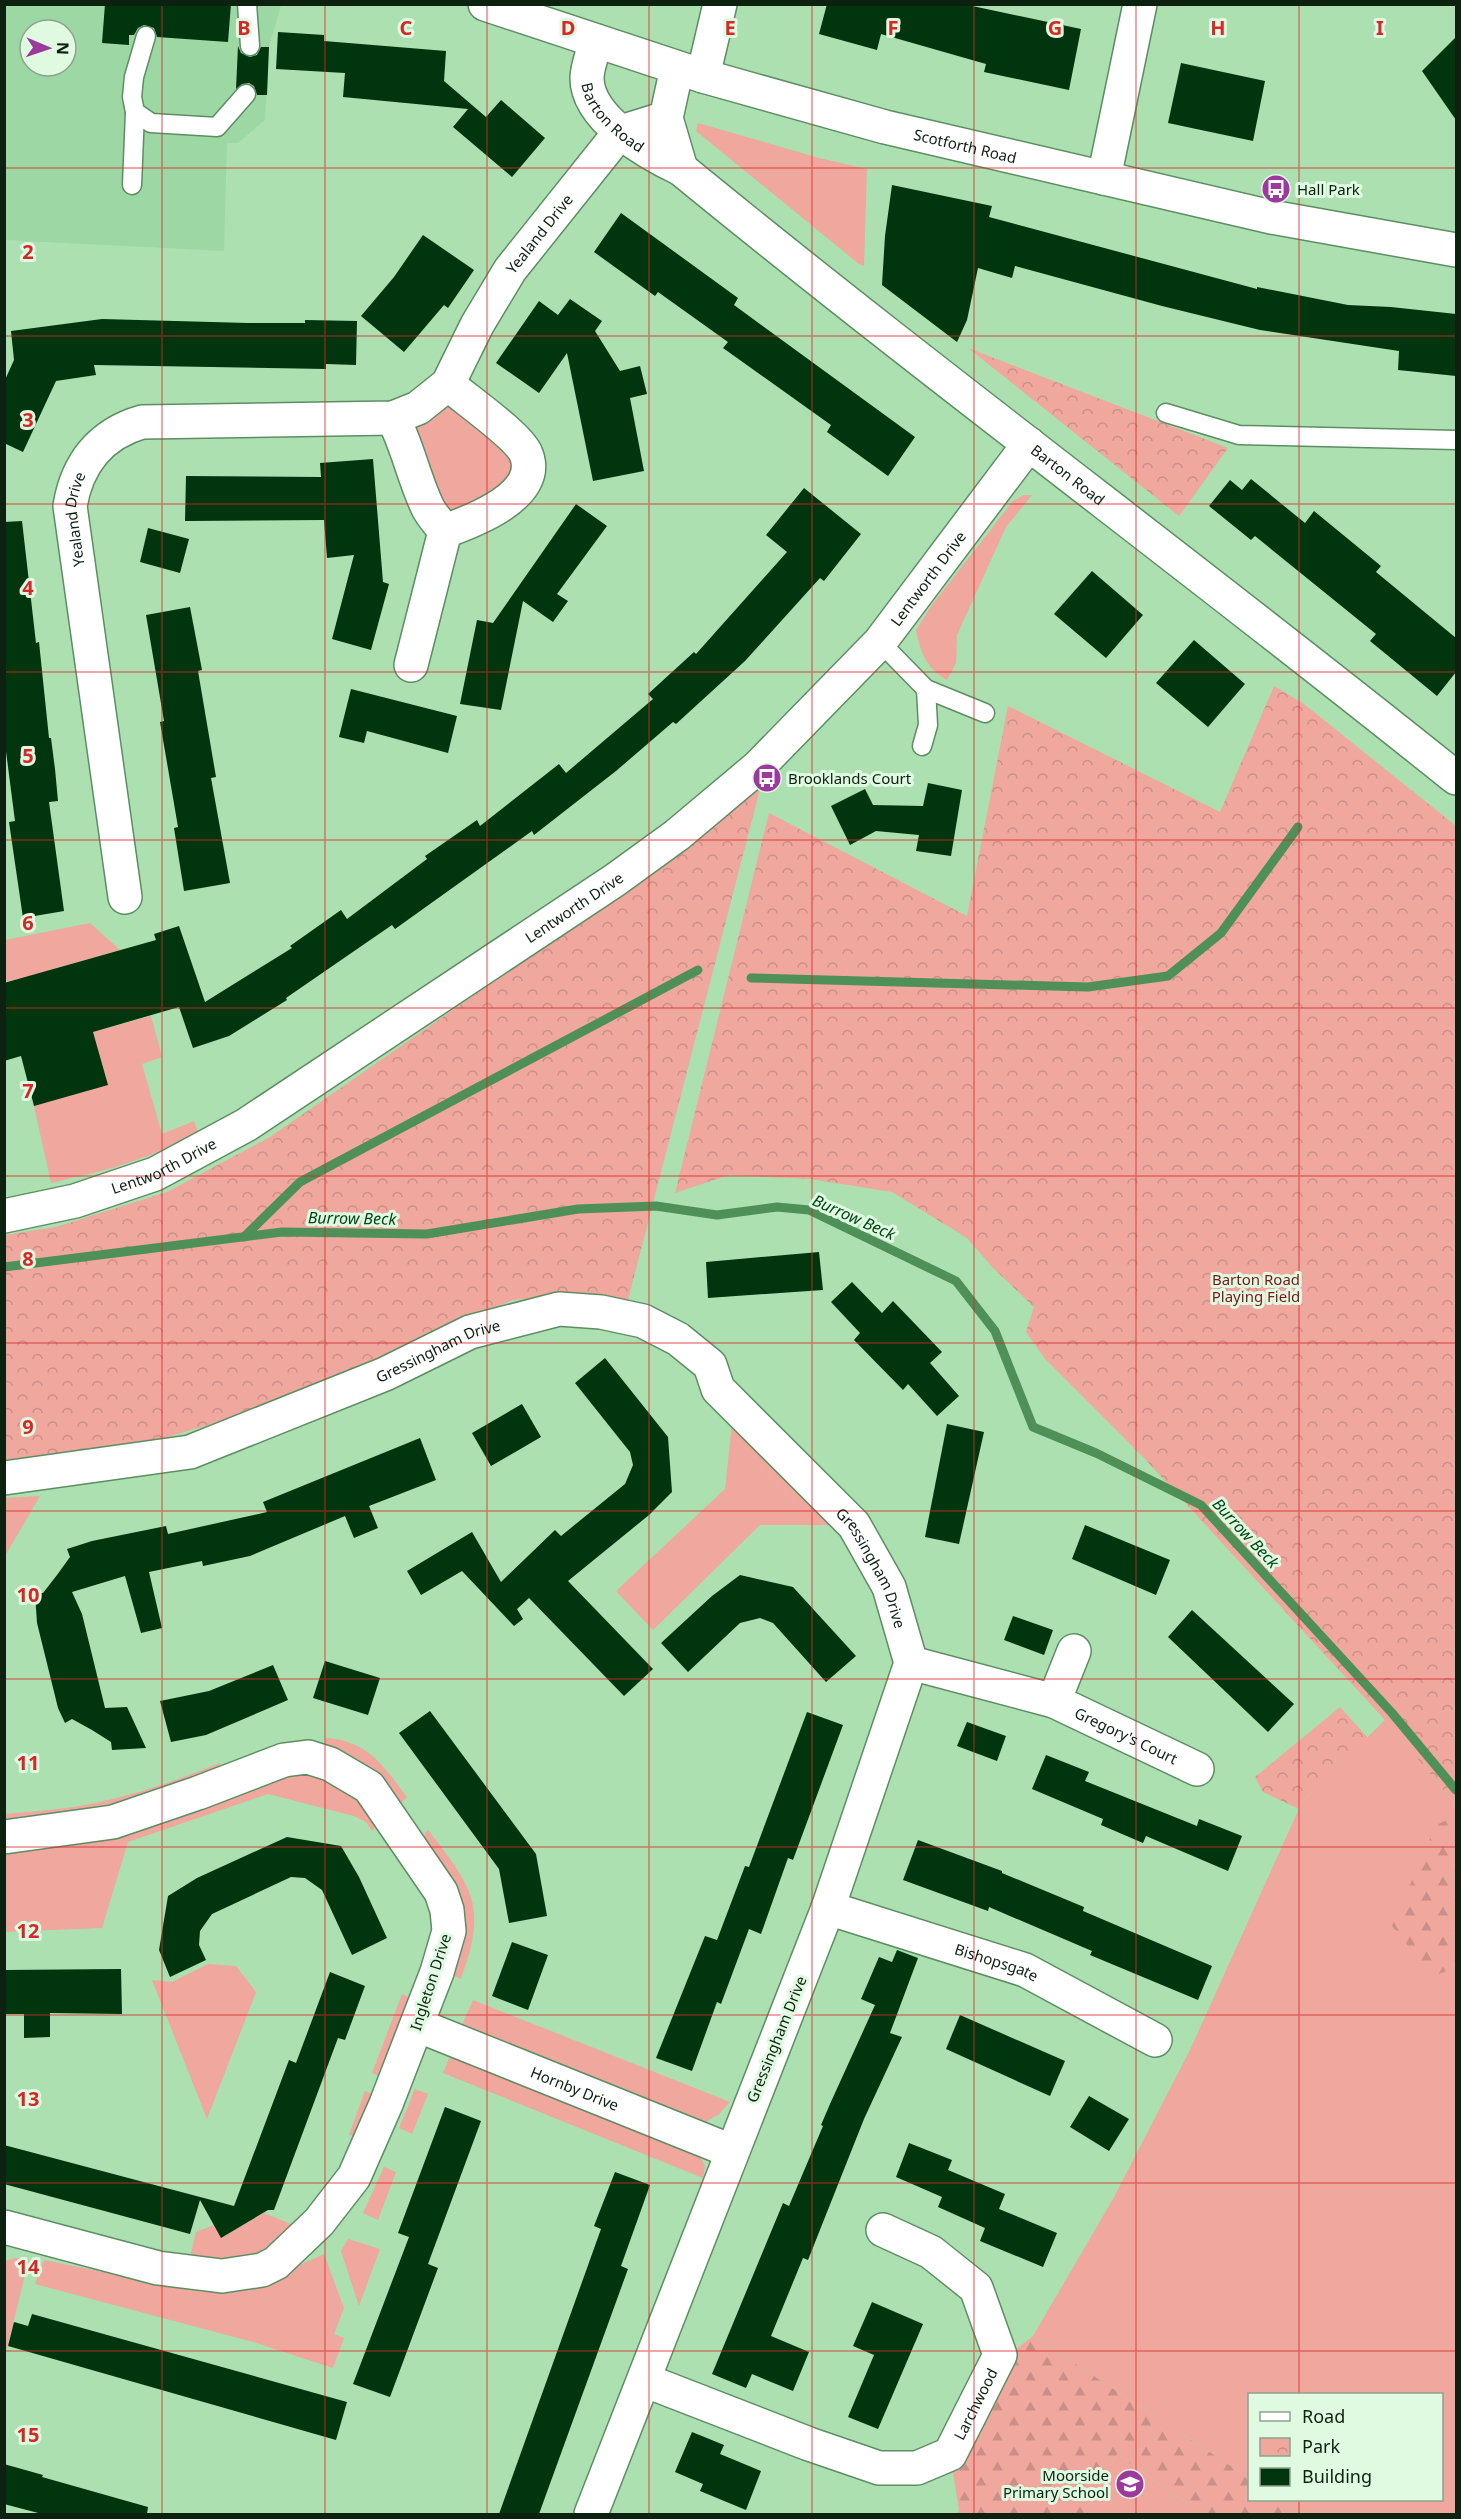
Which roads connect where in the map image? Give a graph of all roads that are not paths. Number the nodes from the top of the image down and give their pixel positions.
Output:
1 (248, 4) edge
2 (485, 4) edge
3 (720, 4) edge
4 (1140, 4) edge
5 (146, 36) dead end
6 (596, 41) junction
7 (250, 46) dead end
8 (690, 72) junction
9 (246, 94) dead end
10 (135, 112) junction
11 (666, 118) junction
12 (621, 132) junction
13 (681, 169) junction
14 (1104, 178) junction
15 (132, 185) dead end
16 (1456, 250) edge
17 (448, 384) junction
18 (1166, 413) dead end
19 (393, 418) junction
20 (1456, 440) edge
21 (1029, 444) junction
22 (445, 531) junction
23 (880, 642) junction
24 (411, 665) dead end
25 (926, 689) junction
26 (985, 712) dead end
27 (922, 746) dead end
28 (1456, 778) edge
29 (125, 897) dead end
30 (4, 1216) edge
31 (4, 1478) edge
32 (1074, 1651) dead end
33 (912, 1663) junction
34 (1054, 1701) junction
35 (1197, 1769) dead end
36 (4, 1837) edge
37 (828, 1908) junction
38 (417, 2025) junction
39 (1155, 2040) dead end
40 (731, 2151) junction
41 (4, 2228) edge
42 (882, 2230) dead end
43 (644, 2380) junction
44 (591, 2514) edge

1 - 7 lane
2 - 6 street, Scotforth Road
3 - 8 street
4 - 14 street
5 - 10 lane
6 - 8 street, Scotforth Road
6 - 12 street, Barton Road
8 - 11 street, Barton Road
8 - 14 street, Scotforth Road
9 - 10 lane
10 - 15 lane
11 - 12 street
11 - 13 street, Barton Road
12 - 13 street, Barton Road
12 - 17 street, Yealand Drive
13 - 21 street, Barton Road
14 - 16 street, Scotforth Road
17 - 19 street, Yealand Drive
17 - 22 street
18 - 20 lane
19 - 22 street
19 - 29 street, Yealand Drive
21 - 23 street, Lentworth Drive
21 - 28 street, Barton Road
22 - 24 street
23 - 25 lane
23 - 30 street, Lentworth Drive
25 - 26 lane
25 - 27 lane
31 - 33 street, Gressingham Drive
32 - 34 street
33 - 34 street, Gregory's Court
33 - 37 street, Gressingham Drive
34 - 35 street, Gregory's Court
36 - 38 street, Ingleton Drive
37 - 39 street, Bishopsgate
37 - 40 street, Gressingham Drive
38 - 40 street, Hornby Drive
38 - 41 street, Ingleton Drive
40 - 43 street, Gressingham Drive
42 - 43 street, Larchwood
43 - 44 street, Gressingham Drive

